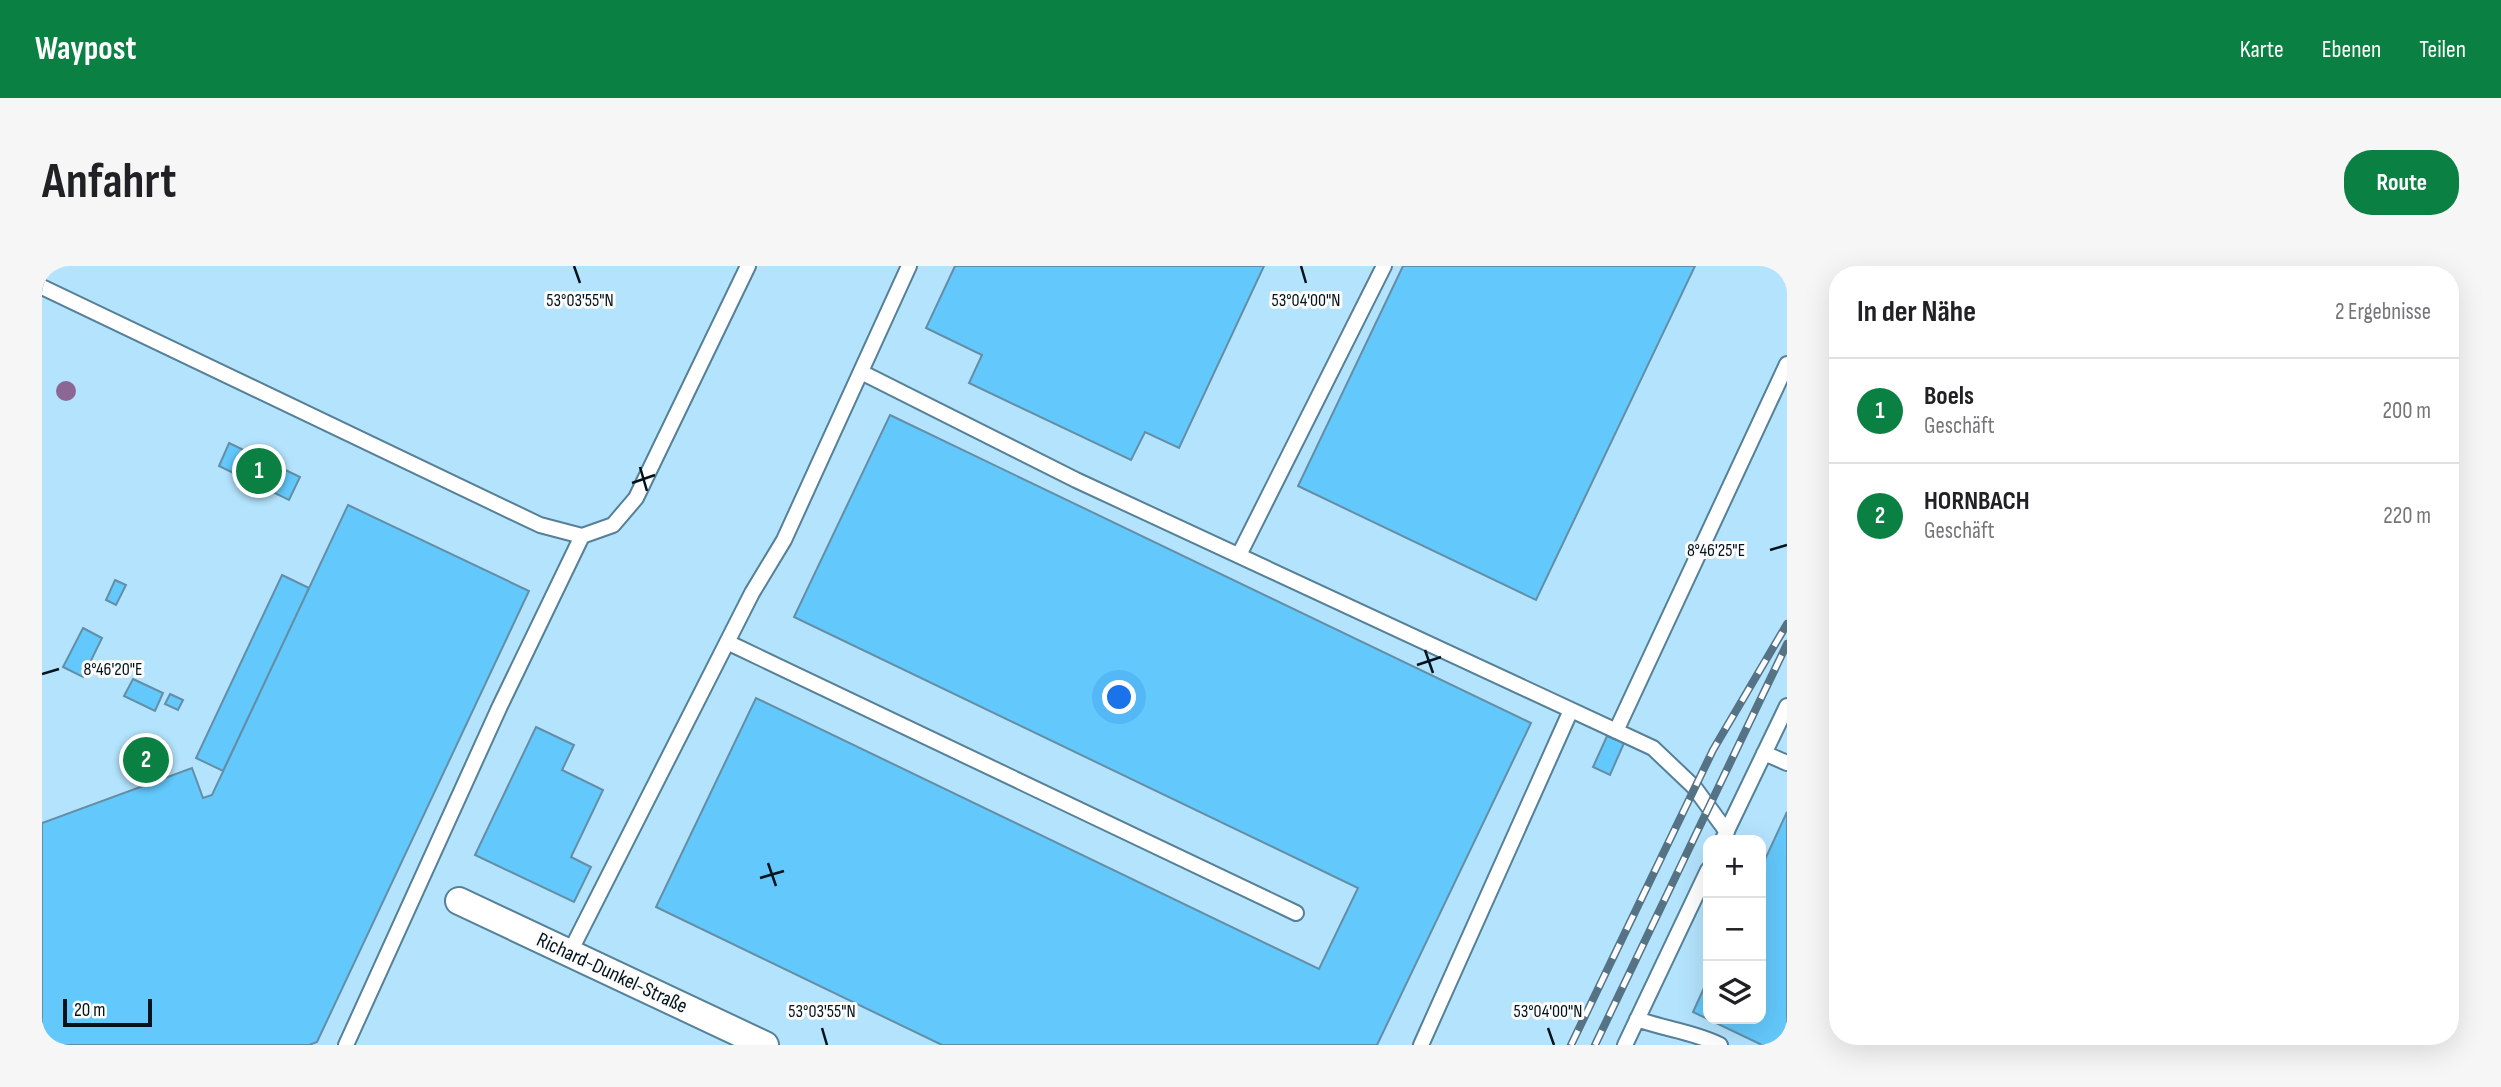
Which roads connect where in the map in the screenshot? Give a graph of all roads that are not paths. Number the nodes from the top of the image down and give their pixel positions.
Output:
1 (748, 266) edge
2 (909, 266) edge
3 (1384, 266) edge
4 (42, 287) edge
5 (1787, 364) edge
6 (861, 372) junction
7 (582, 536) junction
8 (1240, 555) junction
9 (727, 642) junction
10 (1787, 706) edge
11 (1572, 710) junction
12 (1616, 731) junction
13 (1764, 753) junction
14 (1787, 763) edge
15 (1724, 835) edge
16 (1725, 835) edge
17 (1703, 880) edge
18 (459, 901) dead end
19 (1296, 913) dead end
20 (569, 952) junction
21 (1637, 1018) junction
22 (346, 1045) edge
23 (765, 1045) edge
24 (1421, 1045) edge
25 (1625, 1045) edge
26 (1720, 1045) edge

1 - 7 lane
2 - 6 lane
3 - 8 lane
4 - 7 lane
5 - 12 lane
6 - 8 lane
6 - 9 lane
7 - 22 lane
8 - 11 lane
9 - 19 lane
9 - 20 lane
10 - 13 lane
11 - 12 lane
11 - 24 lane
12 - 15 lane
13 - 14 lane
13 - 16 lane
17 - 21 lane
18 - 20 street, Richard-Dunkel-Straße
20 - 23 street, Richard-Dunkel-Straße
21 - 25 lane
21 - 26 lane

